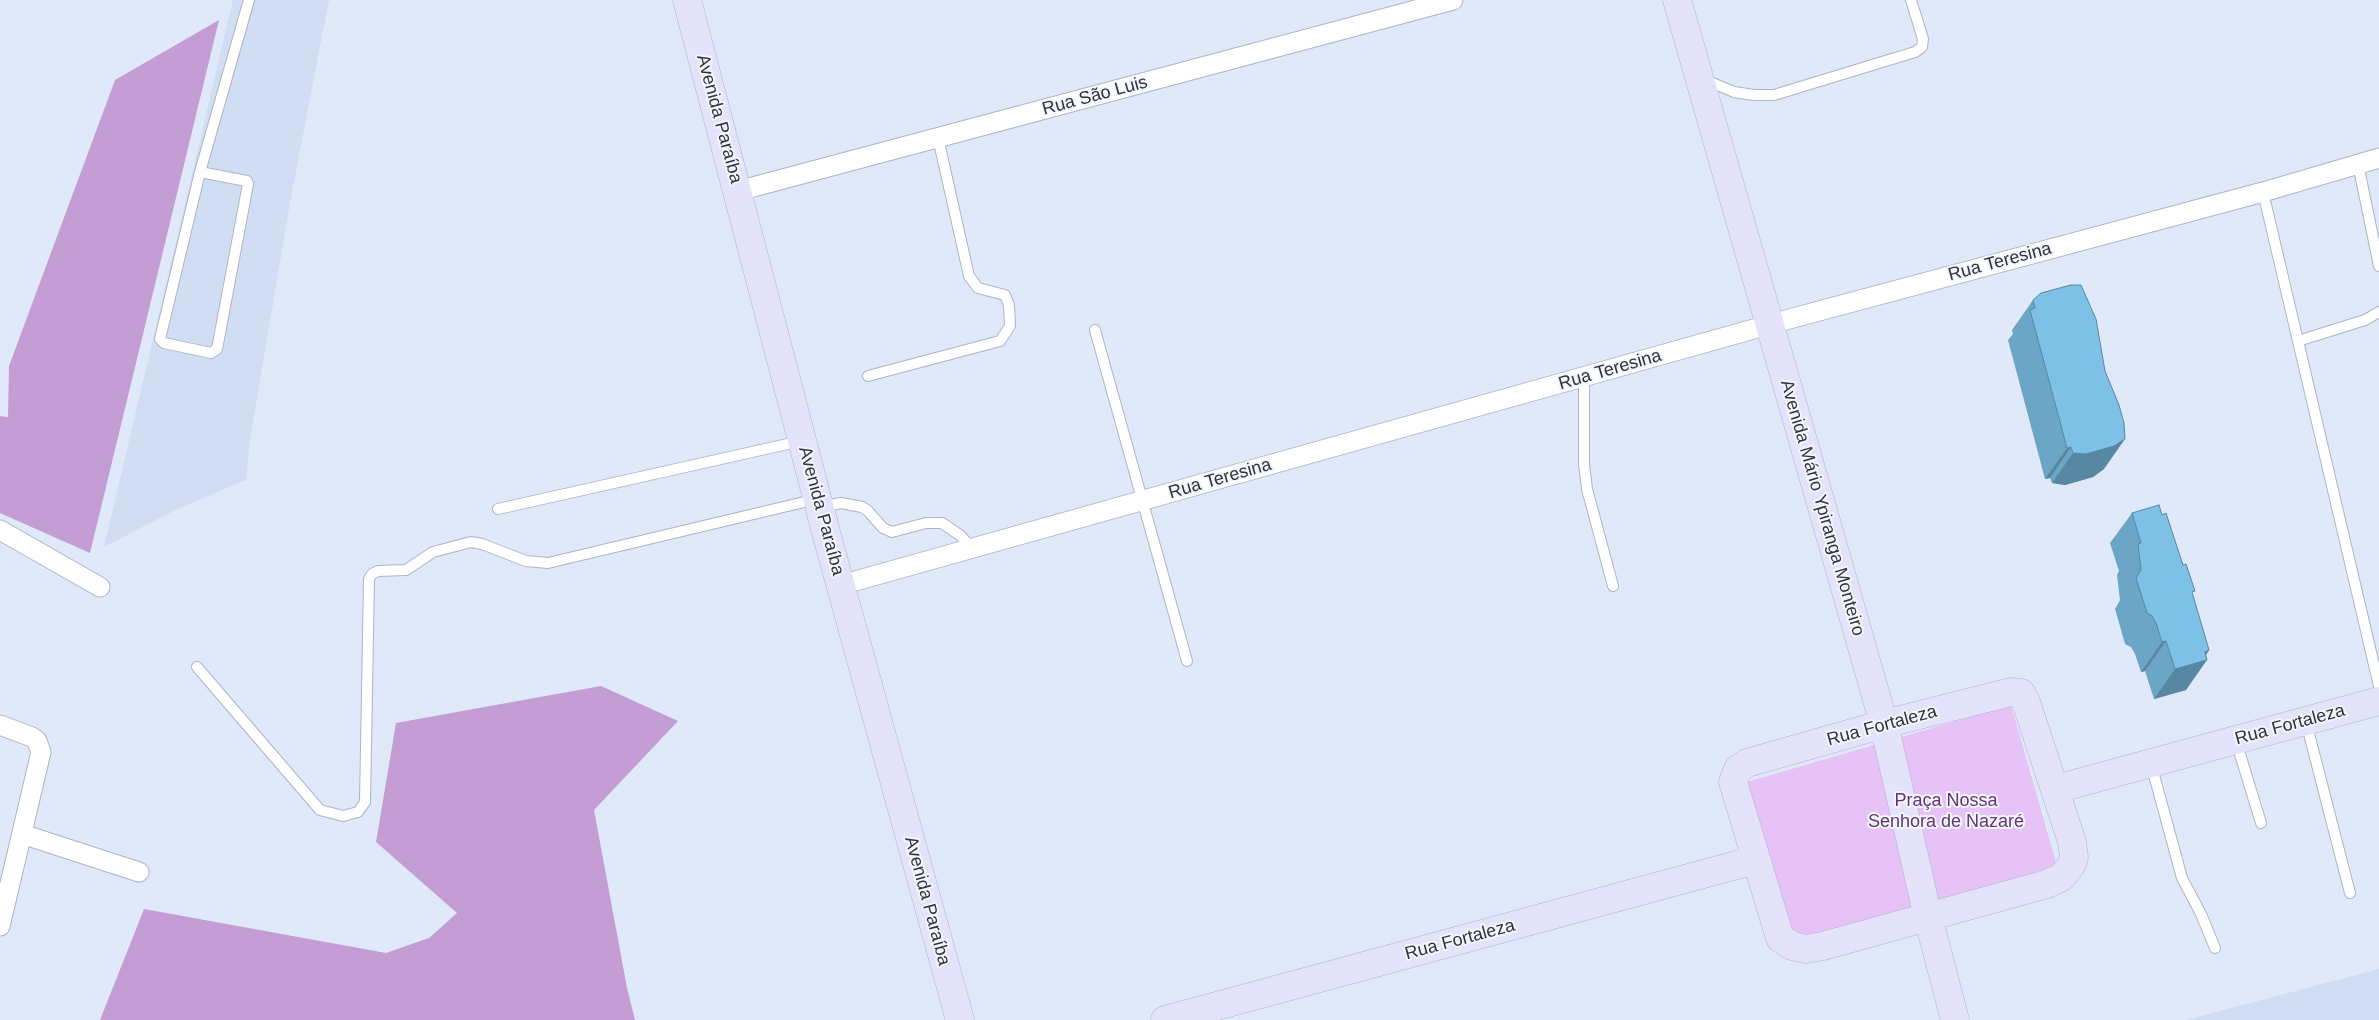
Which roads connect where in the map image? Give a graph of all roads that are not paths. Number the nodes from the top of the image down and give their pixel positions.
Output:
1 (249, 0) edge
2 (687, 0) edge
3 (1453, 0) edge
4 (1677, 0) edge
5 (1911, 0) edge
6 (1700, 77) junction
7 (938, 138) junction
8 (2379, 158) edge
9 (2358, 164) junction
10 (200, 172) junction
11 (738, 191) junction
12 (2263, 192) junction
13 (2379, 266) edge
14 (2379, 312) edge
15 (1770, 325) junction
16 (1095, 330) dead end
17 (2298, 341) junction
18 (868, 376) dead end
19 (1584, 377) junction
20 (802, 441) junction
21 (1142, 501) junction
22 (819, 503) junction
23 (498, 509) dead end
24 (0, 530) edge
25 (972, 549) junction
26 (841, 585) junction
27 (1613, 586) dead end
28 (100, 587) dead end
29 (1187, 661) dead end
30 (198, 667) dead end
31 (2379, 686) edge
32 (2379, 701) edge
33 (2306, 721) junction
34 (1884, 724) junction
35 (0, 725) edge
36 (2235, 740) junction
37 (2151, 763) junction
38 (2056, 789) junction
39 (2260, 823) dead end
40 (22, 834) junction
41 (1755, 860) junction
42 (139, 872) dead end
43 (2350, 893) dead end
44 (1928, 916) junction
45 (0, 926) edge
46 (2215, 948) dead end
47 (960, 1020) edge
48 (1165, 1020) edge
49 (1955, 1020) edge

1 - 10 lane
2 - 11 main road, Avenida Paraíba
3 - 7 street, Rua São Luis
4 - 6 main road, Avenida Mário Ypiranga Monteiro
5 - 6 lane
6 - 15 main road, Avenida Mário Ypiranga Monteiro
7 - 11 street, Rua São Luis
7 - 18 lane
8 - 9 street, Rua Teresina
9 - 12 street, Rua Teresina
9 - 13 lane
10 - 10 lane
11 - 20 main road, Avenida Paraíba
12 - 15 street, Rua Teresina
12 - 17 lane
14 - 17 lane
15 - 19 street, Rua Teresina
15 - 34 main road, Avenida Mário Ypiranga Monteiro
16 - 21 lane
17 - 31 lane
19 - 21 street, Rua Teresina
19 - 27 lane
20 - 22 main road, Avenida Paraíba
20 - 23 lane
21 - 25 street, Rua Teresina
21 - 29 lane
22 - 25 lane
22 - 26 main road, Avenida Paraíba
22 - 30 lane
24 - 28 street
25 - 26 street, Rua Teresina
26 - 47 main road, Avenida Paraíba
32 - 33 main road, Rua Fortaleza
33 - 36 main road, Rua Fortaleza
33 - 43 lane
34 - 38 main road, Rua Fortaleza
34 - 41 main road, Rua Fortaleza
34 - 44 main road, Avenida Mário Ypiranga Monteiro
35 - 40 street
36 - 37 main road, Rua Fortaleza
36 - 39 lane
37 - 38 main road, Rua Fortaleza
37 - 46 lane
38 - 44 main road, Rua Fortaleza
40 - 42 street
40 - 45 street
41 - 44 main road, Rua Fortaleza
41 - 48 main road, Rua Fortaleza
44 - 49 main road, Avenida Mário Ypiranga Monteiro

